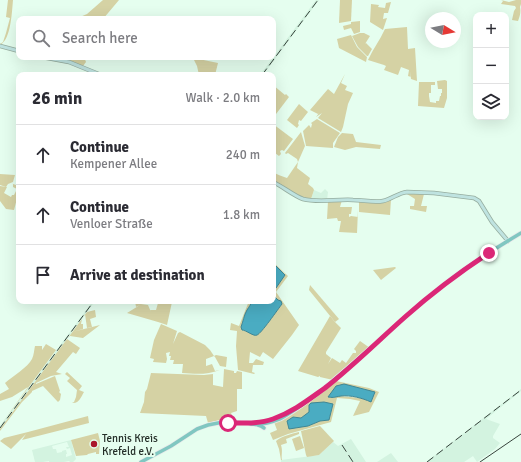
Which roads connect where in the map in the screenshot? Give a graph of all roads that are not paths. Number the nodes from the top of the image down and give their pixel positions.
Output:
1 (0, 46) edge
2 (16, 50) edge
3 (58, 60) edge
4 (94, 72) edge
5 (276, 184) edge
6 (521, 233) edge
7 (508, 241) junction
8 (247, 423) junction
9 (264, 424) junction
10 (141, 462) edge

1 - 2 main road
3 - 4 main road
5 - 7 main road
6 - 7 main road
7 - 9 main road
8 - 9 main road
8 - 9 main road
8 - 10 main road

